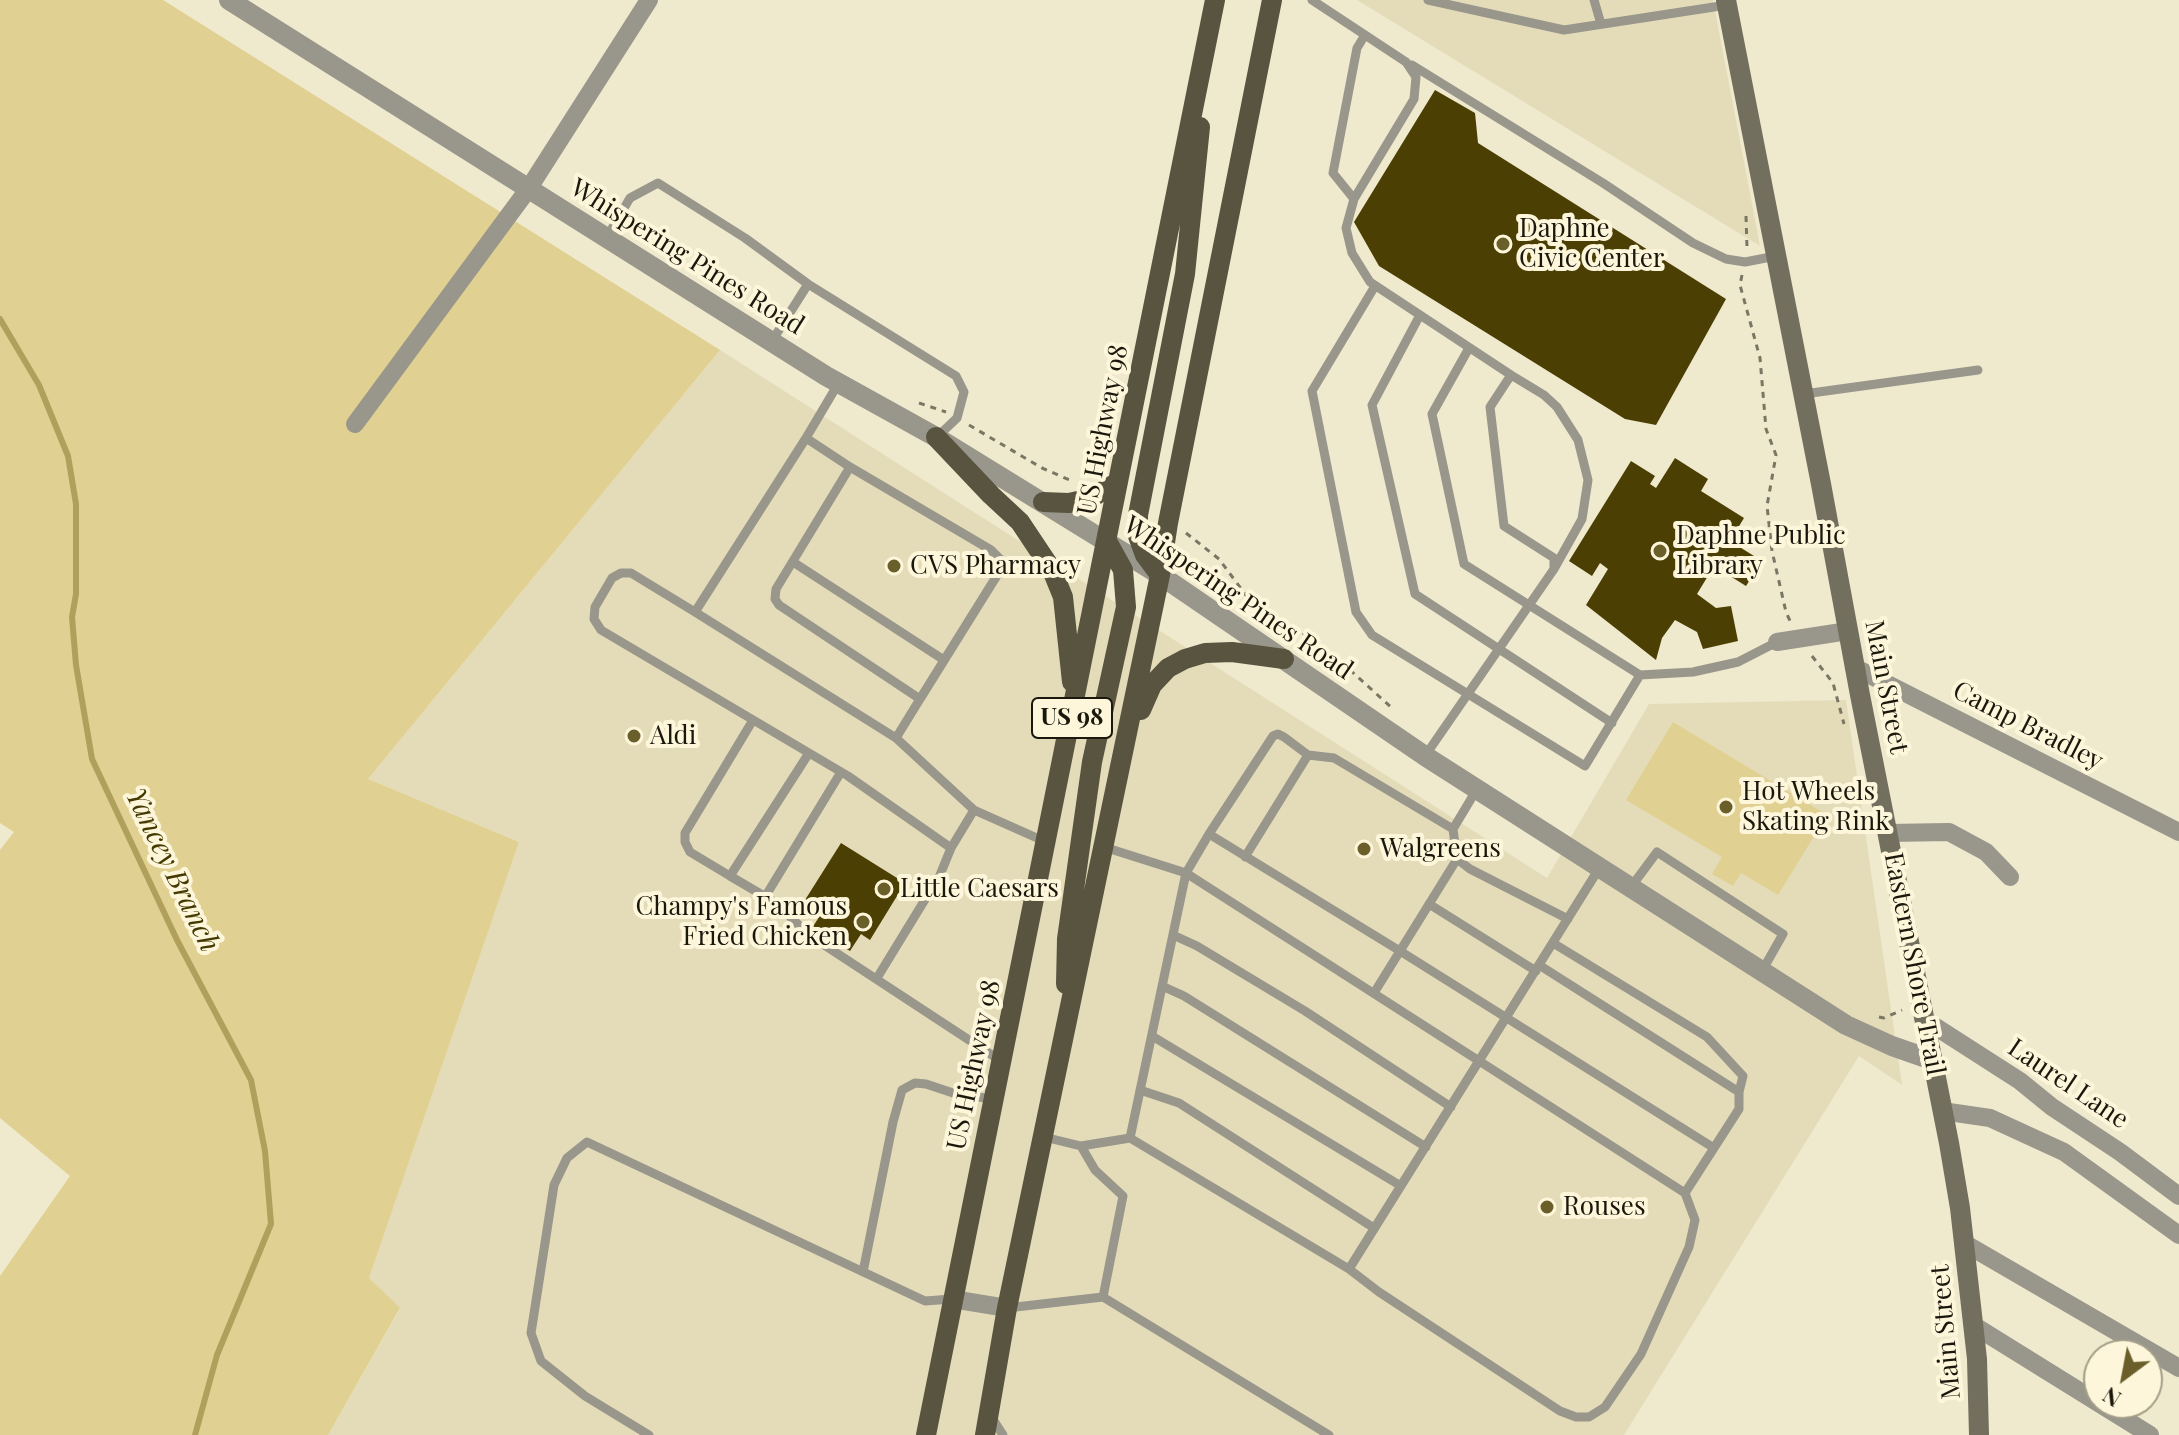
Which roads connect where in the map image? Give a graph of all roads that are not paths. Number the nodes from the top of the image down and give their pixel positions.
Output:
1 (229, 0) edge
2 (649, 0) edge
3 (1215, 0) edge
4 (1272, 0) edge
5 (1312, 0) edge
6 (1428, 0) edge
7 (1594, 0) edge
8 (1726, 2) edge
9 (1601, 24) junction
10 (1365, 35) junction
11 (1203, 59) junction
12 (1404, 60) junction
13 (529, 188) junction
14 (1354, 199) junction
15 (607, 237) junction
16 (1776, 256) junction
17 (808, 284) junction
18 (1375, 286) junction
19 (1420, 315) junction
20 (772, 341) junction
21 (1469, 348) junction
22 (1978, 370) dead end
23 (1511, 375) junction
24 (839, 383) junction
25 (1804, 394) junction
26 (355, 424) dead end
27 (936, 437) junction
28 (806, 438) junction
29 (850, 467) junction
30 (1118, 482) junction
31 (1043, 502) junction
32 (1107, 541) junction
33 (793, 562) junction
34 (1554, 569) junction
35 (1160, 575) junction
36 (1529, 606) junction
37 (695, 612) junction
38 (1848, 631) junction
39 (1777, 642) joint
40 (1500, 650) junction
41 (1284, 659) junction
42 (944, 660) junction
43 (1854, 667) junction
44 (1640, 675) junction
45 (1469, 694) junction
46 (920, 699) junction
47 (1075, 703) junction
48 (753, 720) junction
49 (1612, 723) junction
50 (896, 738) junction
51 (1125, 747) junction
52 (809, 753) junction
53 (1308, 755) junction
54 (1425, 756) junction
55 (841, 772) junction
56 (1477, 789) junction
57 (974, 810) junction
58 (1453, 829) junction
59 (2179, 832) edge
60 (1888, 833) junction
61 (1209, 834) junction
62 (1046, 842) junction
63 (1104, 847) junction
64 (951, 848) junction
65 (1245, 857) junction
66 (1457, 859) junction
67 (1600, 867) junction
68 (1186, 873) junction
69 (730, 876) junction
70 (2010, 877) dead end
71 (1630, 887) junction
72 (765, 897) junction
73 (1429, 904) junction
74 (1568, 919) junction
75 (1173, 935) junction
76 (1553, 943) junction
77 (1400, 951) junction
78 (1538, 968) junction
79 (1762, 971) junction
80 (877, 978) junction
81 (1162, 986) junction
82 (1374, 993) junction
83 (1506, 1019) junction
84 (1925, 1020) junction
85 (1066, 1032) junction
86 (1152, 1036) junction
87 (1932, 1060) junction
88 (1001, 1061) junction
89 (1480, 1061) junction
90 (1140, 1090) junction
91 (1739, 1092) junction
92 (993, 1099) junction
93 (1451, 1107) junction
94 (1942, 1111) junction
95 (1044, 1137) junction
96 (1130, 1138) junction
97 (1081, 1146) junction
98 (1426, 1147) junction
99 (1714, 1148) junction
100 (1401, 1186) junction
101 (1685, 1193) junction
102 (2179, 1196) edge
103 (1374, 1228) junction
104 (2179, 1235) edge
105 (1964, 1243) junction
106 (1349, 1269) junction
107 (863, 1272) junction
108 (1103, 1297) junction
109 (952, 1299) junction
110 (1007, 1308) junction
111 (1973, 1325) junction
112 (2179, 1368) edge
113 (989, 1414) junction
114 (649, 1435) edge
115 (926, 1435) edge
116 (985, 1435) edge
117 (1003, 1435) edge
118 (1329, 1435) edge
119 (1979, 1435) edge
120 (2150, 1435) edge

1 - 13 street, Whispering Pines Road
2 - 13 street
3 - 11 main road, US Highway 98 / US 98
4 - 35 main road, US 98
5 - 10 lane
6 - 9 lane
7 - 9 lane
8 - 9 lane
8 - 16 main road, Main Street
10 - 12 lane
10 - 14 lane
11 - 30 main road, US Highway 98 / US 98
11 - 35 main road
12 - 14 lane
12 - 16 lane
13 - 15 street, Whispering Pines Road
13 - 26 street
14 - 18 lane
15 - 17 lane
15 - 20 street, Whispering Pines Road
16 - 25 main road, Main Street
17 - 20 lane
17 - 27 lane
18 - 19 lane
18 - 45 lane
19 - 21 lane
19 - 40 lane
20 - 24 street, Whispering Pines Road
21 - 23 lane
21 - 36 lane
22 - 25 lane
23 - 34 lane
23 - 34 lane
24 - 27 street, Whispering Pines Road
24 - 28 lane
25 - 38 main road, Main Street
27 - 31 street, Whispering Pines Road
27 - 47 main road
28 - 29 lane
28 - 37 lane
29 - 33 lane
29 - 42 lane
30 - 31 main road
30 - 32 main road, US Highway 98 / US 98
31 - 32 street, Whispering Pines Road
32 - 35 street, Whispering Pines Road
32 - 47 main road, US Highway 98 / US 98
32 - 85 main road
33 - 42 lane
33 - 46 lane
34 - 36 lane
35 - 41 street, Whispering Pines Road
35 - 51 main road, US 98
36 - 40 lane
36 - 44 lane
37 - 48 lane
37 - 50 lane
38 - 39 street
38 - 43 main road, Main Street
39 - 44 lane
40 - 45 lane
40 - 49 lane
41 - 51 main road
41 - 54 street, Whispering Pines Road
42 - 46 lane
43 - 59 street, Camp Bradley
43 - 60 main road, Main Street
44 - 49 lane
45 - 49 lane
45 - 54 lane
46 - 50 lane
47 - 62 main road, US Highway 98 / US 98
48 - 52 lane
48 - 69 lane
50 - 57 lane
51 - 63 main road, US 98
52 - 55 lane
52 - 69 lane
53 - 58 lane
53 - 61 lane
53 - 65 lane
54 - 56 street, Whispering Pines Road
55 - 64 lane
55 - 72 lane
56 - 58 lane
56 - 67 street, Whispering Pines Road
57 - 62 lane
57 - 64 lane
58 - 66 lane
60 - 70 street
60 - 84 main road, Main Street
61 - 65 lane
61 - 68 lane
62 - 88 main road, US Highway 98 / US 98
63 - 68 lane
63 - 85 main road, US 98
64 - 80 lane
65 - 77 lane
66 - 73 lane
66 - 74 lane
67 - 71 street, Whispering Pines Road
67 - 74 lane
68 - 75 lane
68 - 82 lane
69 - 72 lane
71 - 79 street, Whispering Pines Road
71 - 79 lane
72 - 80 lane
73 - 77 lane
73 - 78 lane
74 - 76 lane
75 - 81 lane
75 - 93 lane
76 - 78 lane
76 - 91 lane
77 - 82 lane
77 - 83 lane
78 - 83 lane
78 - 91 lane
79 - 87 street, Whispering Pines Road
80 - 88 lane
81 - 86 lane
81 - 98 lane
82 - 89 lane
83 - 89 lane
83 - 99 lane
84 - 87 main road, Main Street
84 - 102 street, Laurel Lane
85 - 95 main road, US 98
86 - 90 lane
86 - 100 lane
87 - 94 main road, Main Street
88 - 92 main road, US Highway 98 / US 98
89 - 93 lane
89 - 101 lane
90 - 96 lane
90 - 103 lane
91 - 99 lane
92 - 107 lane
92 - 109 main road, US Highway 98 / US 98
93 - 98 lane
94 - 104 street
94 - 105 main road, Main Street
95 - 97 lane
95 - 110 main road, US 98
96 - 97 lane
96 - 106 lane
97 - 108 lane
98 - 100 lane
99 - 101 lane
100 - 103 lane
101 - 106 lane
103 - 106 lane
105 - 111 main road, Main Street
105 - 112 street
107 - 109 lane
107 - 114 lane
108 - 110 lane
108 - 118 lane
109 - 110 street
109 - 115 main road, US Highway 98 / US 98
110 - 113 main road, US 98
111 - 119 main road, Main Street
111 - 120 street
113 - 116 main road, US 98
113 - 117 lane

